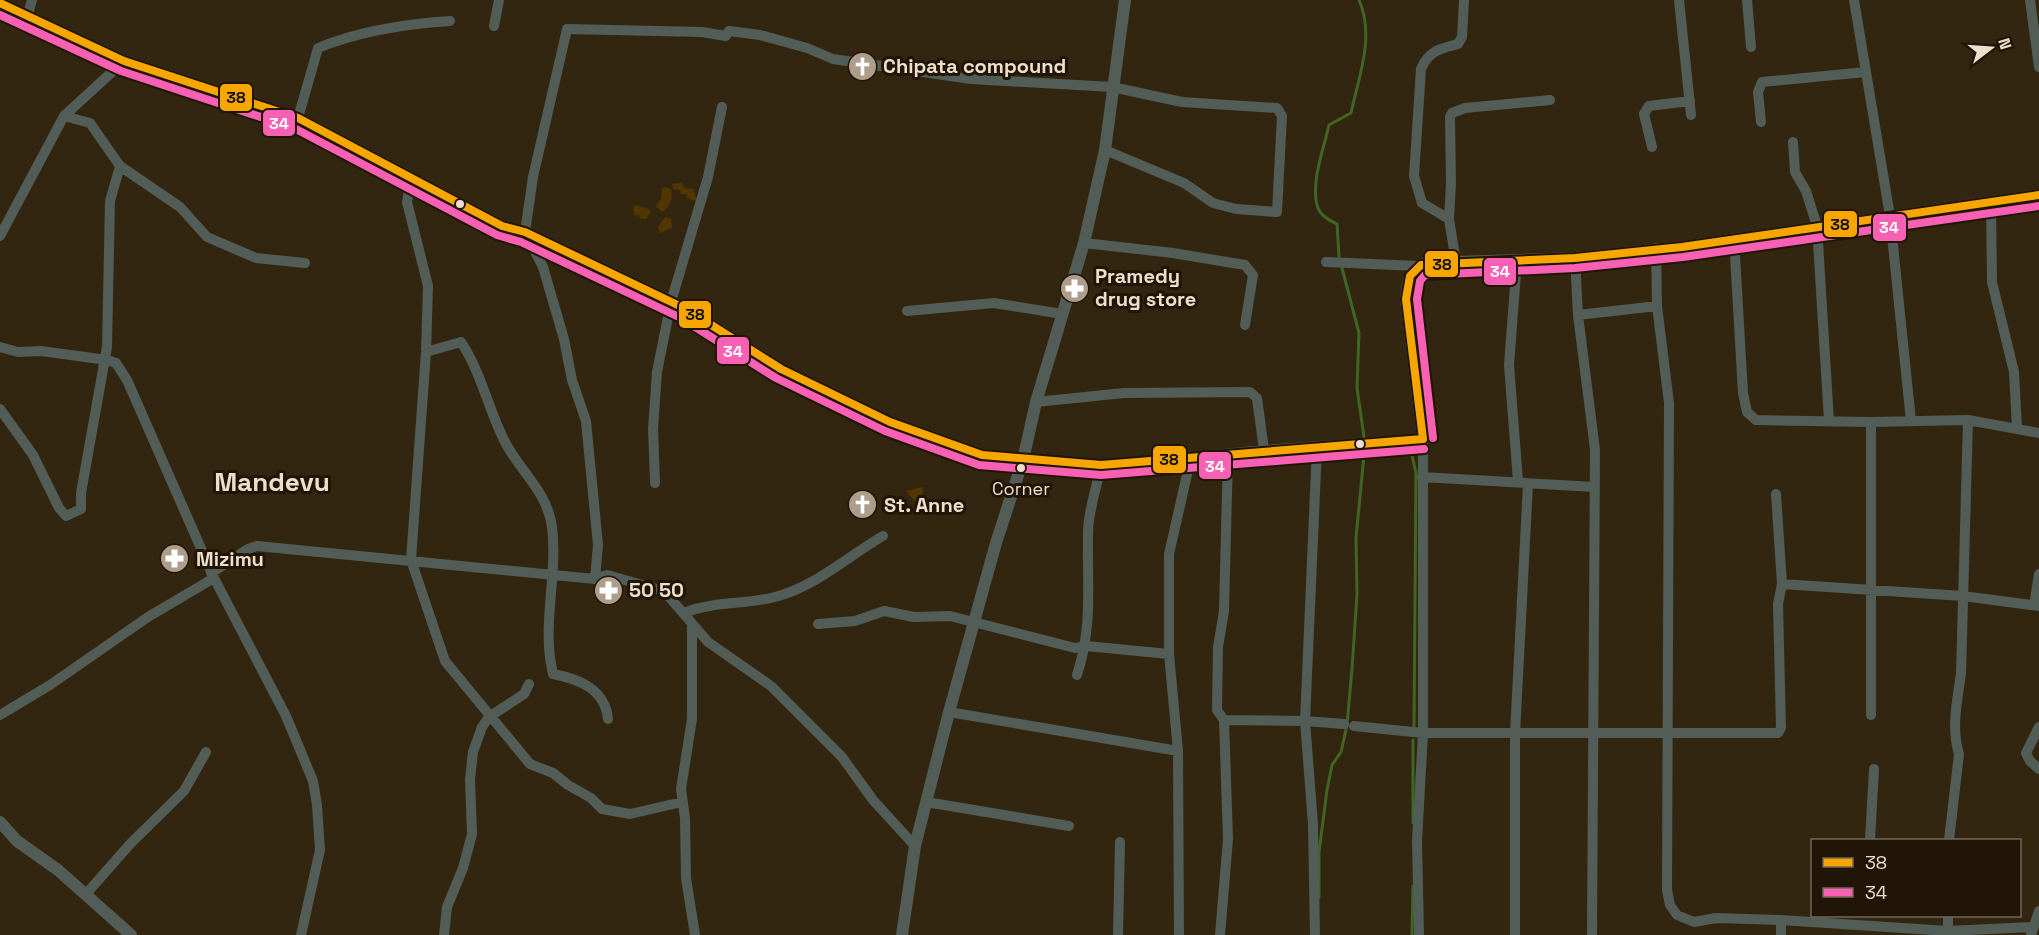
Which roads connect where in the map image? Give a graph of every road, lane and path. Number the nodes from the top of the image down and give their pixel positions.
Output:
1 (32, 0) edge
2 (498, 0) edge
3 (1125, 0) edge
4 (1464, 0) edge
5 (1680, 0) edge
6 (1747, 0) edge
7 (1854, 0) edge
8 (2030, 0) edge
9 (0, 3) edge
10 (28, 14) junction
11 (450, 21) dead end
12 (494, 26) dead end
13 (1751, 47) dead end
14 (124, 61) junction
15 (2039, 67) edge
16 (1866, 72) junction
17 (1112, 87) junction
18 (1550, 100) dead end
19 (1690, 101) junction
20 (722, 106) dead end
21 (1691, 115) dead end
22 (64, 116) junction
23 (298, 118) junction
24 (1761, 122) dead end
25 (1793, 142) dead end
26 (1652, 147) dead end
27 (1105, 150) junction
28 (120, 166) junction
29 (411, 178) junction
30 (2039, 195) edge
31 (1991, 202) junction
32 (1890, 216) junction
33 (1449, 219) junction
34 (1817, 226) junction
35 (525, 232) junction
36 (0, 236) edge
37 (1734, 238) junction
38 (1084, 243) junction
39 (1656, 248) junction
40 (1575, 258) junction
41 (1517, 260) junction
42 (1326, 262) dead end
43 (1456, 262) junction
44 (305, 263) dead end
45 (1418, 266) junction
46 (671, 302) junction
47 (1657, 306) junction
48 (907, 311) dead end
49 (1062, 314) junction
50 (1578, 315) junction
51 (1245, 326) dead end
52 (0, 347) edge
53 (426, 352) junction
54 (104, 359) junction
55 (1036, 402) junction
56 (0, 409) edge
57 (1968, 420) junction
58 (1829, 421) junction
59 (1911, 421) junction
60 (1871, 423) junction
61 (2017, 429) junction
62 (2039, 433) edge
63 (1423, 439) junction
64 (1317, 447) junction
65 (1264, 450) junction
66 (1228, 454) junction
67 (1191, 457) junction
68 (1023, 460) junction
69 (1101, 465) junction
70 (1422, 477) junction
71 (655, 483) dead end
72 (1523, 483) junction
73 (1595, 487) junction
74 (1776, 494) dead end
75 (884, 536) dead end
76 (411, 560) junction
77 (554, 574) junction
78 (2039, 574) edge
79 (213, 576) junction
80 (594, 579) junction
81 (1782, 584) junction
82 (1871, 591) junction
83 (1963, 596) junction
84 (2037, 606) edge
85 (684, 613) junction
86 (974, 622) junction
87 (692, 624) junction
88 (818, 624) dead end
89 (1086, 646) junction
90 (1169, 654) junction
91 (1077, 675) dead end
92 (529, 684) dead end
93 (949, 712) junction
94 (0, 715) edge
95 (1870, 715) dead end
96 (489, 717) junction
97 (608, 718) dead end
98 (1224, 720) junction
99 (1305, 721) junction
100 (2039, 728) edge
101 (1423, 733) junction
102 (1515, 734) junction
103 (1592, 734) junction
104 (1668, 735) junction
105 (1178, 751) junction
106 (206, 752) dead end
107 (1874, 769) dead end
108 (2039, 769) edge
109 (682, 802) junction
110 (926, 802) junction
111 (0, 822) edge
112 (1069, 826) dead end
113 (1870, 839) edge
114 (1950, 839) edge
115 (1120, 842) dead end
116 (915, 846) junction
117 (86, 894) junction
118 (2039, 911) edge
119 (1948, 917) edge
120 (1781, 920) junction
121 (1694, 922) junction
122 (1867, 931) edge
123 (2032, 931) edge
124 (1948, 933) edge
125 (131, 935) edge
126 (301, 935) edge
127 (444, 935) edge
128 (695, 935) edge
129 (902, 935) edge
130 (1118, 935) edge
131 (1179, 935) edge
132 (1220, 935) edge
133 (1315, 935) edge
134 (1419, 935) edge
135 (1515, 935) edge
136 (1592, 935) edge
137 (1694, 935) edge
138 (1781, 935) edge

1 - 10 street
2 - 12 street
3 - 17 street
4 - 33 street
5 - 19 street
6 - 13 street
7 - 16 street
8 - 15 street
9 - 10 street
10 - 14 street
11 - 23 street
14 - 22 street
14 - 23 street
16 - 24 street
16 - 32 street
17 - 27 street
17 - 27 street
17 - 35 street
18 - 33 street
19 - 21 street
19 - 26 street
20 - 46 street
22 - 28 street
22 - 36 street
23 - 29 street
25 - 34 street
27 - 38 street
28 - 44 street
28 - 54 street
29 - 35 street
29 - 53 street
30 - 31 street
31 - 32 street
31 - 61 street
32 - 34 street
32 - 59 street
33 - 43 street
34 - 37 street
34 - 58 street
35 - 46 street
35 - 80 street
37 - 39 street
37 - 58 street
38 - 49 street
38 - 51 street
39 - 40 street
39 - 47 street
40 - 41 street
40 - 50 street
41 - 43 street
41 - 72 street
42 - 45 street
43 - 45 street
45 - 63 street
46 - 68 street
46 - 71 street
47 - 50 street
47 - 104 street
48 - 49 street
49 - 55 street
50 - 73 street
52 - 54 street
53 - 76 street
53 - 77 street
54 - 56 street
54 - 79 street
55 - 65 street
55 - 68 street
57 - 59 street
57 - 61 street
57 - 83 street
58 - 60 street
59 - 60 street
60 - 82 street
61 - 62 street
63 - 64 street
63 - 70 street
64 - 65 street
64 - 99 street
65 - 66 street
66 - 67 street
66 - 98 street
67 - 69 street
67 - 90 street
68 - 69 street
68 - 86 street
69 - 89 street
70 - 72 street
70 - 101 street
72 - 73 street
72 - 102 street
73 - 103 street
74 - 81 street
75 - 85 street
76 - 77 street
76 - 79 street
76 - 96 street
77 - 80 street
77 - 97 street
78 - 84 street
79 - 94 street
79 - 126 street
80 - 85 street
81 - 82 street
81 - 104 street
82 - 83 street
82 - 95 street
83 - 84 street
83 - 114 street
85 - 87 street
86 - 88 street
86 - 89 street
86 - 93 street
87 - 109 street
87 - 116 street
89 - 90 street
89 - 91 street
90 - 105 street
92 - 96 street
93 - 105 street
93 - 110 street
96 - 109 street
96 - 127 street
98 - 99 street
98 - 132 street
99 - 101 street
99 - 133 street
100 - 108 street
101 - 102 street
101 - 134 street
102 - 103 street
102 - 135 street
103 - 104 street
103 - 136 street
104 - 121 street
105 - 131 street
106 - 117 street
107 - 113 street
109 - 128 street
110 - 112 street
110 - 116 street
111 - 117 street
115 - 130 street
116 - 129 street
117 - 125 street
118 - 123 street
119 - 124 street
120 - 121 street
120 - 122 street
120 - 138 street
121 - 137 street
122 - 124 street
123 - 124 street

